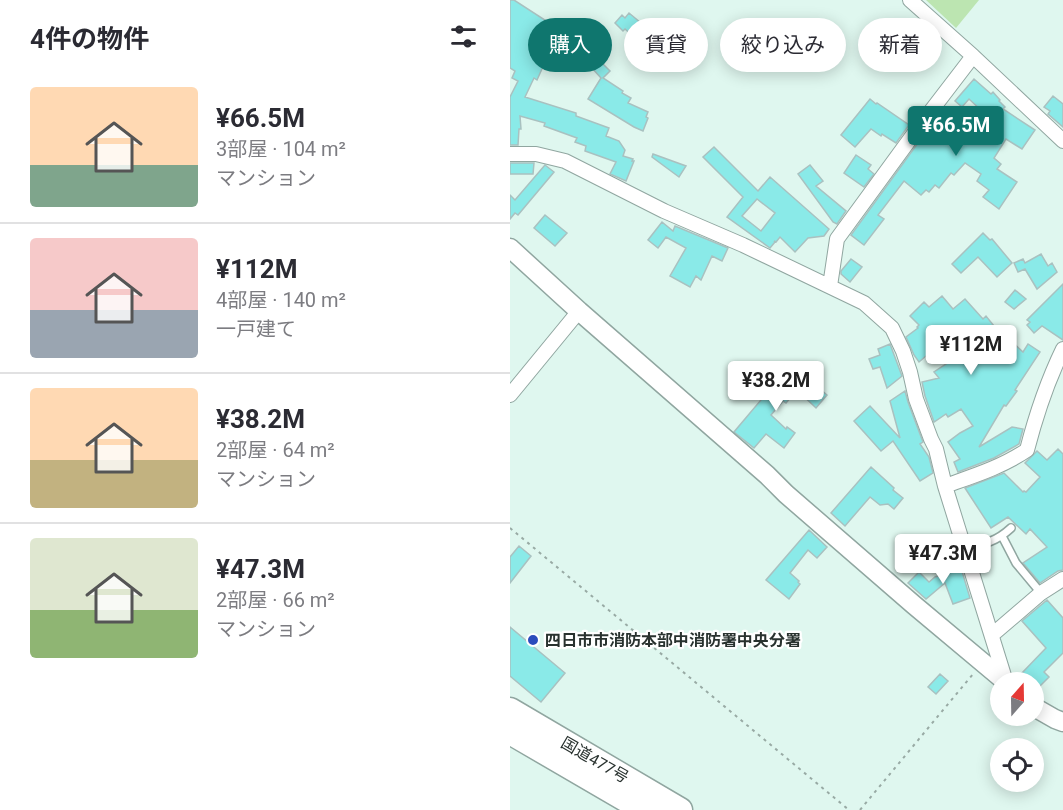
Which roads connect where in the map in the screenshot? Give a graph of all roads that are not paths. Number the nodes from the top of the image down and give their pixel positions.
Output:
1 (909, 0) edge
2 (973, 56) junction
3 (1063, 141) edge
4 (510, 154) edge
5 (510, 248) edge
6 (830, 286) junction
7 (579, 311) junction
8 (1063, 349) edge
9 (510, 395) edge
10 (945, 486) junction
11 (1011, 528) dead end
12 (1002, 536) junction
13 (964, 548) junction
14 (1063, 579) edge
15 (1041, 593) junction
16 (992, 634) junction
17 (994, 672) edge
18 (1003, 672) edge
19 (510, 710) edge
20 (1044, 713) edge
21 (1063, 722) edge
22 (510, 732) edge
23 (644, 810) edge
24 (680, 810) edge

1 - 2 street
2 - 3 street
2 - 6 street
4 - 6 street
5 - 7 street
6 - 10 street
7 - 9 street
7 - 17 street
8 - 10 street
10 - 13 street
11 - 12 lane
12 - 13 lane
12 - 15 lane
13 - 16 street
14 - 15 street
15 - 16 street
16 - 18 street
19 - 24 highway, 国道477号
20 - 21 street
22 - 23 highway, 国道477号

